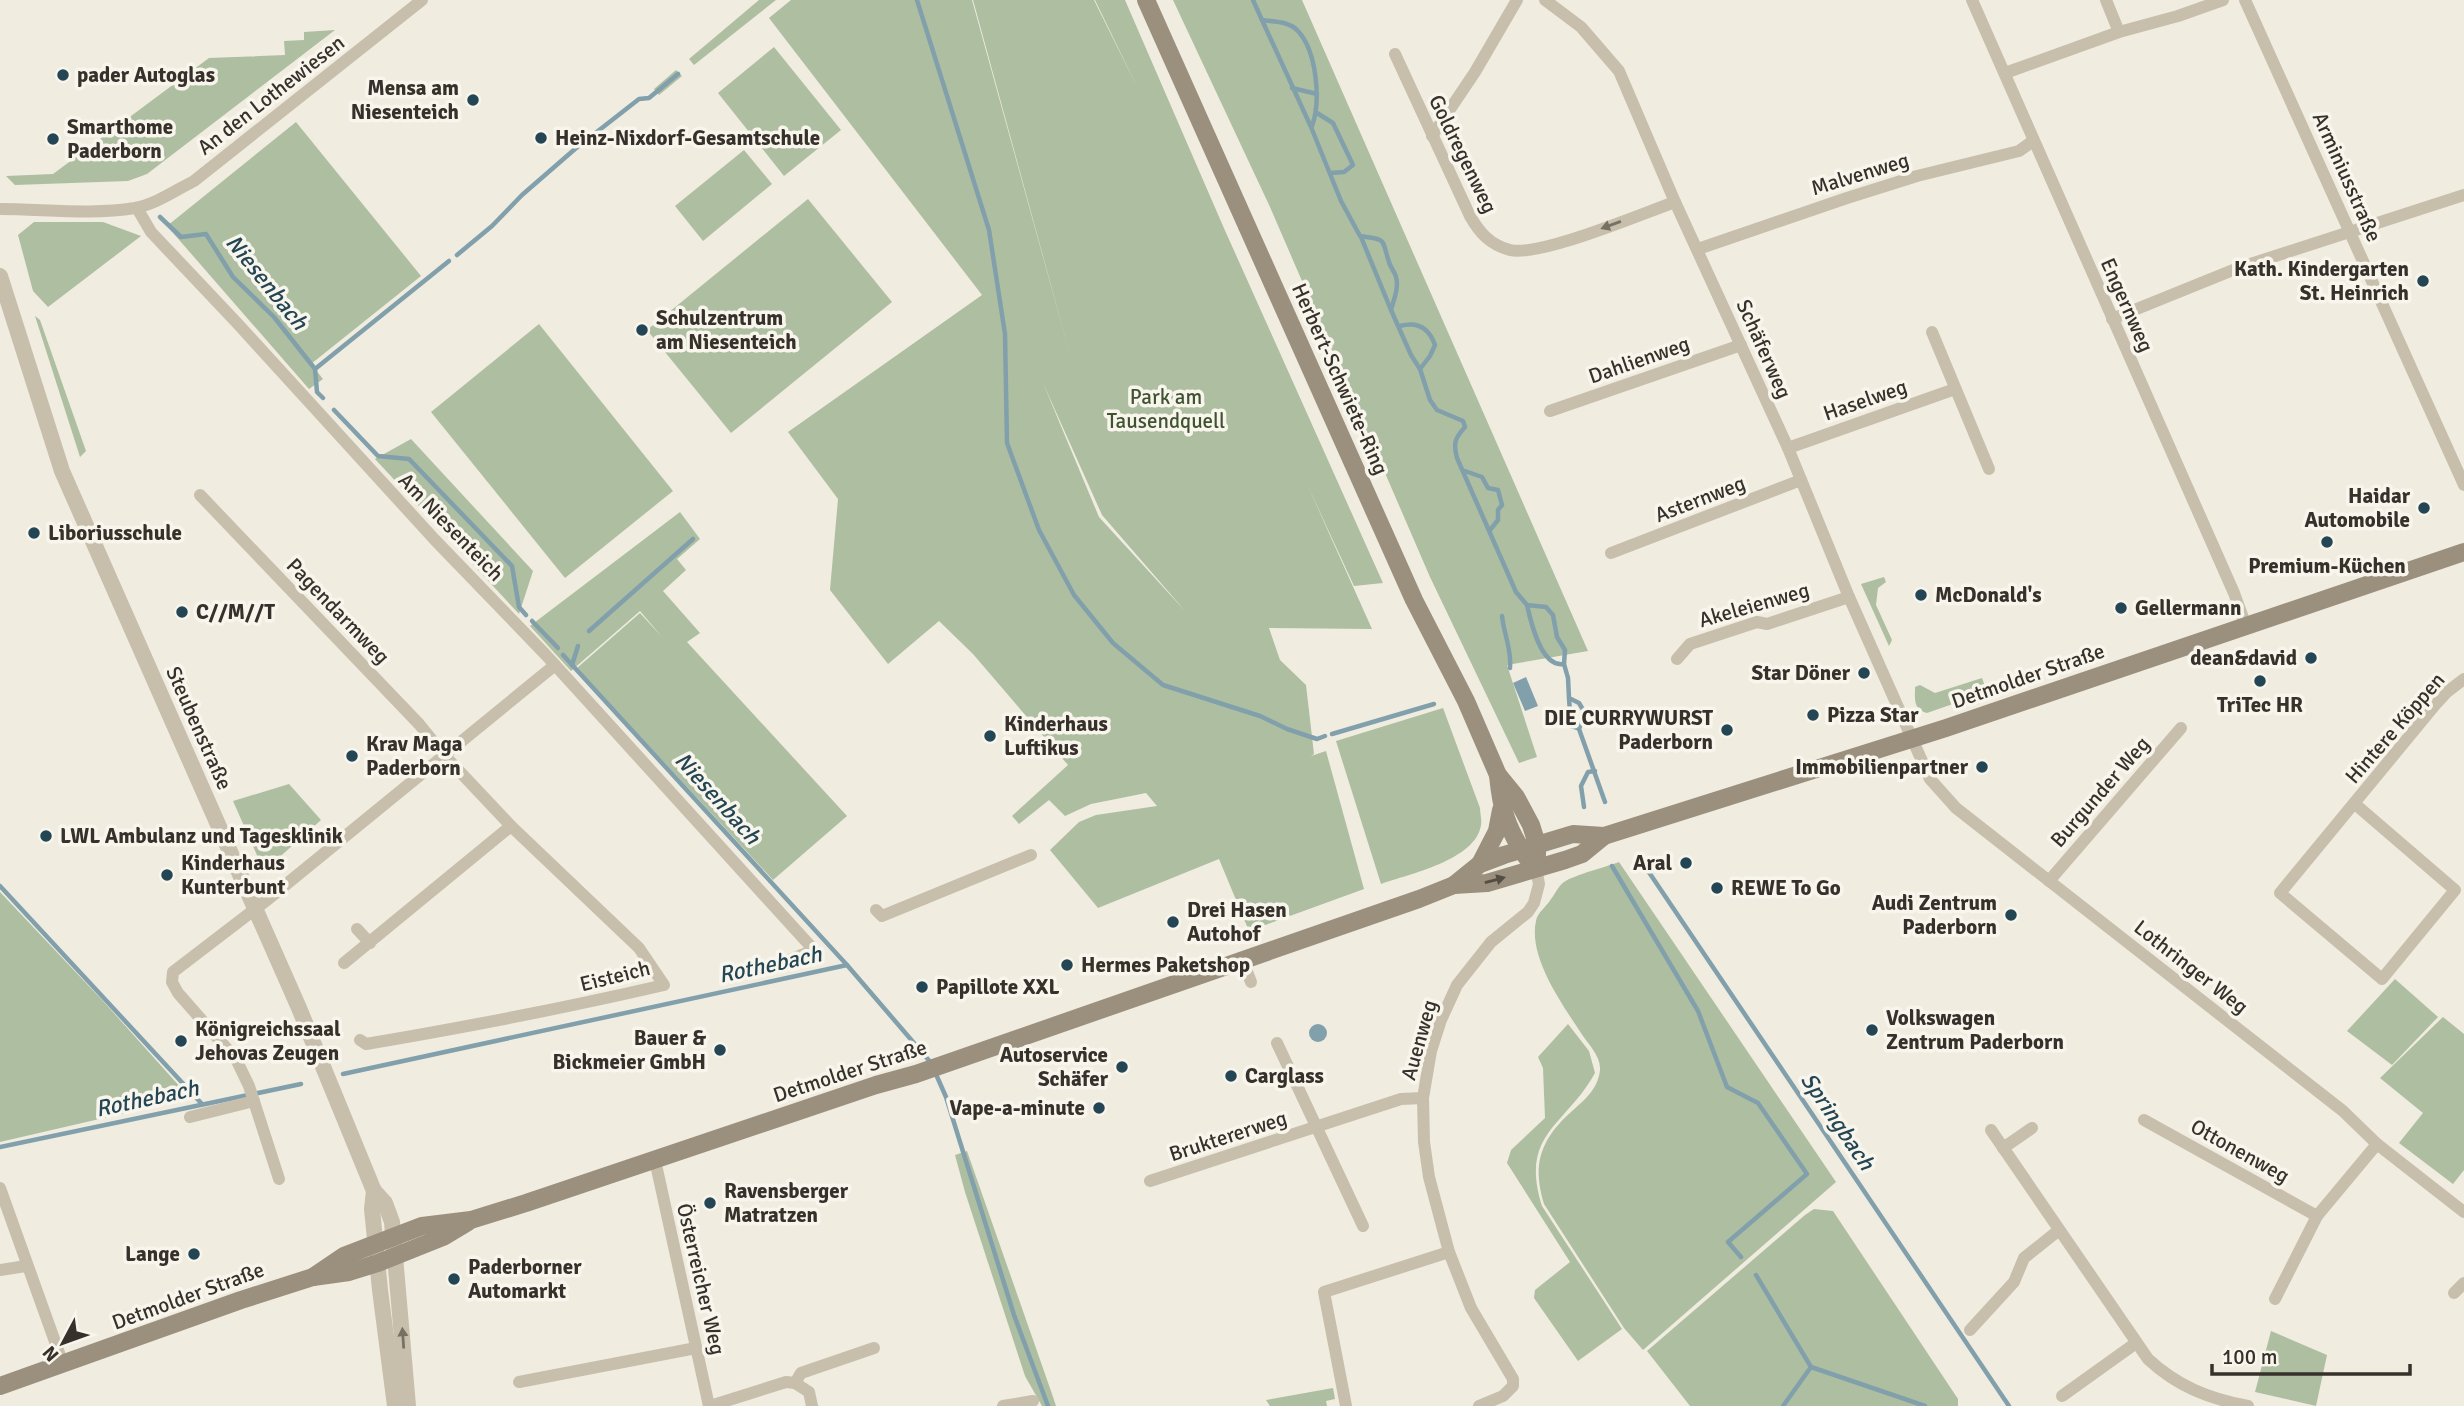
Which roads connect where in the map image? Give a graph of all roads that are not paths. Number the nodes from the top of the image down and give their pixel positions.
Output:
1 (422, 0) edge
2 (1146, 0) edge
3 (1517, 0) edge
4 (1545, 0) edge
5 (1972, 0) edge
6 (2106, 0) edge
7 (2223, 0) edge
8 (2245, 0) edge
9 (2119, 32) junction
10 (1395, 54) dead end
11 (2005, 74) junction
12 (1432, 136) junction
13 (2033, 141) junction
14 (2464, 195) edge
15 (1675, 202) junction
16 (136, 208) junction
17 (0, 209) edge
18 (2350, 231) junction
19 (1698, 249) junction
20 (0, 276) edge
21 (2112, 319) junction
22 (1932, 332) dead end
23 (1741, 345) junction
24 (1955, 389) junction
25 (1550, 411) dead end
26 (1788, 447) junction
27 (1989, 468) dead end
28 (1801, 480) junction
29 (2464, 485) edge
30 (200, 495) dead end
31 (2464, 552) edge
32 (1611, 553) dead end
33 (1849, 597) junction
34 (2246, 626) junction
35 (1676, 659) dead end
36 (555, 665) junction
37 (2464, 679) edge
38 (2181, 728) dead end
39 (1913, 738) junction
40 (445, 756) junction
41 (1498, 775) junction
42 (2355, 804) junction
43 (1501, 806) junction
44 (511, 826) junction
45 (1604, 836) junction
46 (1530, 847) junction
47 (1031, 855) dead end
48 (1480, 864) junction
49 (1536, 869) junction
50 (2049, 881) junction
51 (1454, 885) junction
52 (256, 908) junction
53 (876, 910) dead end
54 (357, 929) dead end
55 (370, 943) junction
56 (1242, 960) junction
57 (786, 961) dead end
58 (344, 963) dead end
59 (1251, 982) dead end
60 (360, 1040) dead end
61 (1277, 1043) dead end
62 (1423, 1098) junction
63 (254, 1101) junction
64 (190, 1117) dead end
65 (2144, 1120) dead end
66 (1318, 1127) junction
67 (2032, 1128) dead end
68 (1991, 1130) dead end
69 (2377, 1144) junction
70 (2003, 1148) junction
71 (655, 1160) junction
72 (279, 1179) dead end
73 (1150, 1181) dead end
74 (0, 1188) edge
75 (373, 1191) junction
76 (2464, 1212) edge
77 (2317, 1216) junction
78 (471, 1220) junction
79 (1363, 1226) dead end
80 (2059, 1230) junction
81 (394, 1237) junction
82 (376, 1244) junction
83 (1449, 1251) junction
84 (396, 1256) junction
85 (378, 1263) junction
86 (26, 1266) junction
87 (0, 1270) edge
88 (313, 1277) junction
89 (2464, 1283) edge
90 (2454, 1293) dead end
91 (2275, 1298) dead end
92 (1970, 1330) dead end
93 (2136, 1343) junction
94 (696, 1348) junction
95 (874, 1348) dead end
96 (63, 1364) junction
97 (519, 1382) dead end
98 (795, 1383) junction
99 (0, 1386) edge
100 (2063, 1396) dead end
101 (1033, 1401) dead end
102 (395, 1406) edge
103 (408, 1406) edge
104 (710, 1406) edge
105 (812, 1406) edge
106 (1003, 1406) edge
107 (1346, 1406) edge
108 (1479, 1406) edge
109 (2248, 1406) edge

1 - 16 street, An den Lothewiesen
2 - 41 main road, Herbert-Schwiete-Ring
3 - 12 street
4 - 15 street, Schäferweg
5 - 11 street, Engernweg
6 - 9 street
7 - 9 street
8 - 18 street, Arminiusstraße
9 - 11 street
10 - 12 street, Goldregenweg
11 - 13 street, Engernweg
15 -> 12 street, Goldregenweg
13 - 19 street, Malvenweg
13 - 21 street, Engernweg
14 - 18 street
15 - 19 street, Schäferweg
16 - 17 street
16 - 36 street, Am Niesenteich
18 - 21 street
18 - 29 street, Arminiusstraße
19 - 23 street, Schäferweg
20 - 52 street, Steubenstraße
21 - 34 street, Engernweg
22 - 24 street
23 - 25 street, Dahlienweg
23 - 26 street, Schäferweg
24 - 26 street, Haselweg
24 - 27 street
26 - 28 street, Schäferweg
28 - 32 street, Asternweg
28 - 33 street, Schäferweg
30 - 40 street, Pagendarmweg
31 - 34 main road, Detmolder Straße
33 - 35 street, Akeleienweg
33 - 39 street, Schäferweg
34 - 39 main road, Detmolder Straße
36 - 40 street
36 - 57 street, Am Niesenteich
37 - 42 street, Hintere Köppen
38 - 50 street, Burgunder Weg
39 - 45 main road, Detmolder Straße
39 - 50 street, Lothringer Weg
40 - 44 street, Eisteich
40 - 52 street
41 - 43 main road, Herbert-Schwiete-Ring
41 - 46 main road, Herbert-Schwiete-Ring
42 - 42 street, Hintere Köppen
43 - 46 main road, Herbert-Schwiete-Ring
43 - 48 main road
44 - 55 street
44 - 60 street, Eisteich
45 - 46 main road, Detmolder Straße
45 - 49 main road, Detmolder Straße
46 - 48 main road, Detmolder Straße
46 - 49 main road, Herbert-Schwiete-Ring
47 - 53 street
48 - 51 main road, Detmolder Straße
51 -> 49 main road, Detmolder Straße
49 - 62 street, Auenweg
50 - 69 street, Lothringer Weg
51 - 56 main road, Detmolder Straße
52 - 63 street
52 - 75 street, Steubenstraße
54 - 55 street
55 - 58 street
56 - 59 street
56 - 71 main road, Detmolder Straße
61 - 66 street, Bruktererweg
62 - 66 street, Bruktererweg
62 - 83 street, Auenweg
63 - 64 street
63 - 72 street
65 - 77 street, Ottonenweg
66 - 73 street, Bruktererweg
66 - 79 street, Bruktererweg
67 - 70 street
68 - 70 street
69 - 76 street, Lothringer Weg
69 - 77 street
70 - 80 street
71 - 78 main road, Detmolder Straße
71 - 94 street, Österreicher Weg
74 - 86 street
75 - 81 street, Steubenstraße
75 - 82 street, Steubenstraße
77 - 91 street
78 - 81 main road, Detmolder Straße
78 - 84 main road, Detmolder Straße
80 - 92 street
80 - 93 street
81 - 82 main road, Detmolder Straße
81 - 84 street
82 - 85 street
82 - 88 main road, Detmolder Straße
83 - 107 street
83 - 108 street, Auenweg
84 - 85 main road, Detmolder Straße
103 -> 84 street
85 - 88 main road, Detmolder Straße
85 - 102 street
86 - 87 street
86 - 96 street
88 - 96 main road, Detmolder Straße
89 - 90 street
93 - 100 street
93 - 109 street
94 - 97 street
94 - 104 street, Österreicher Weg
95 - 98 street, Österreicher Weg
96 - 99 main road, Detmolder Straße
98 - 104 street, Österreicher Weg
98 - 105 street
101 - 106 street

